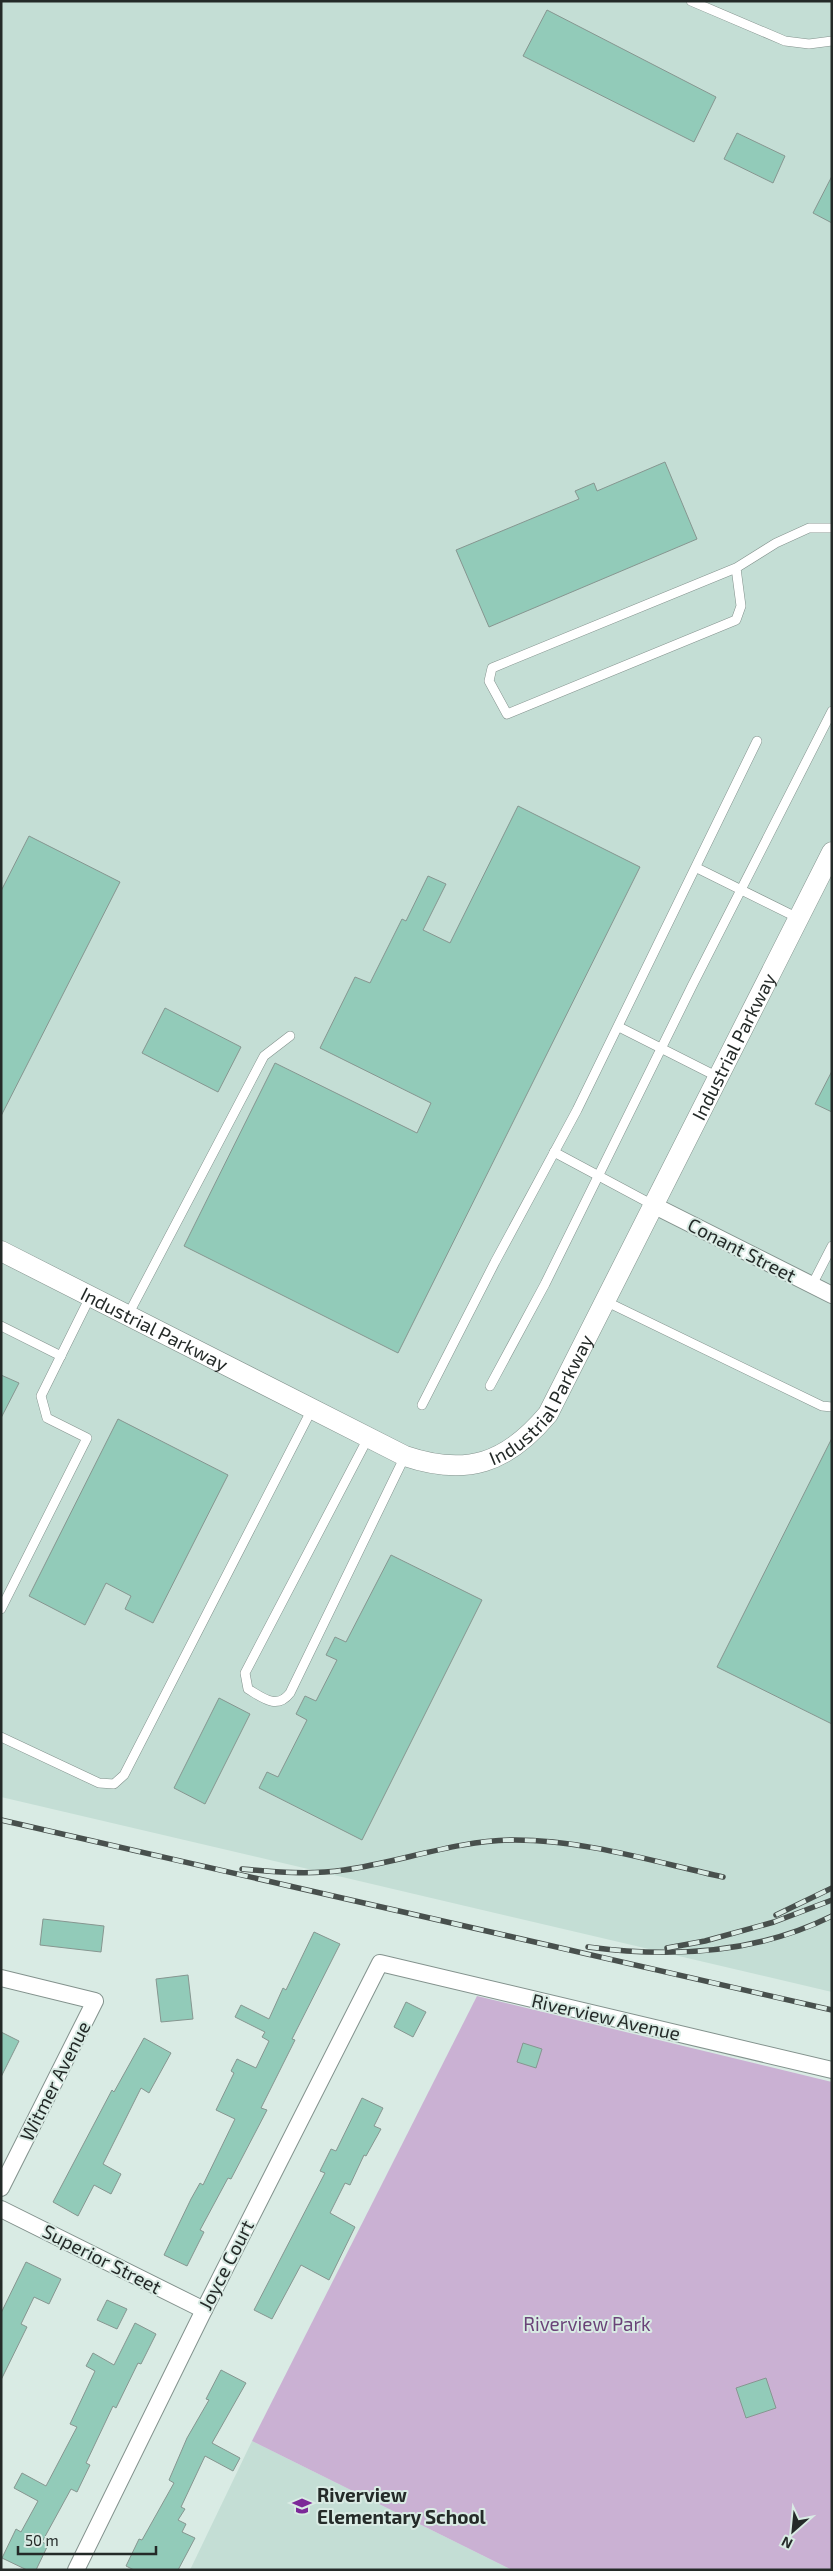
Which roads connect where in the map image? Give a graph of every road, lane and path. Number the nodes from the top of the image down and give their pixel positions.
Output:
1 (691, 1) edge
2 (832, 41) edge
3 (832, 528) edge
4 (736, 568) junction
5 (832, 711) edge
6 (757, 741) dead end
7 (832, 852) edge
8 (698, 868) junction
9 (741, 889) junction
10 (798, 918) junction
11 (619, 1026) junction
12 (290, 1036) dead end
13 (661, 1048) junction
14 (718, 1077) junction
15 (554, 1152) junction
16 (599, 1175) junction
17 (653, 1205) junction
18 (832, 1246) edge
19 (1, 1251) edge
20 (812, 1285) junction
21 (832, 1295) edge
22 (91, 1296) junction
23 (605, 1301) junction
24 (128, 1315) junction
25 (1, 1326) edge
26 (61, 1356) junction
27 (490, 1386) dead end
28 (422, 1405) dead end
29 (832, 1407) edge
30 (312, 1409) junction
31 (368, 1438) junction
32 (405, 1456) junction
33 (1, 1609) edge
34 (1, 1737) edge
35 (380, 1963) joint
36 (1, 1978) edge
37 (832, 2070) edge
38 (1, 2188) edge
39 (1, 2209) edge
40 (204, 2310) junction
41 (76, 2570) edge

1 - 2 lane
3 - 4 lane
4 - 4 lane
5 - 9 lane
6 - 8 lane
7 - 10 street, Industrial Parkway
8 - 9 lane
8 - 11 lane
9 - 10 lane
9 - 13 lane
10 - 14 street, Industrial Parkway
11 - 13 lane
11 - 15 lane
12 - 24 lane
13 - 14 lane
13 - 16 lane
14 - 17 street, Industrial Parkway
15 - 16 lane
15 - 28 lane
16 - 17 lane
16 - 27 lane
17 - 20 street, Conant Street
17 - 23 street, Industrial Parkway
18 - 20 lane
19 - 22 street, Industrial Parkway
20 - 21 street, Conant Street
22 - 24 street, Industrial Parkway
22 - 26 lane
23 - 29 lane
23 - 32 street, Industrial Parkway
24 - 30 street, Industrial Parkway
25 - 26 lane
26 - 33 lane
30 - 31 street, Industrial Parkway
30 - 34 lane
31 - 32 street, Industrial Parkway
31 - 32 lane
35 - 37 street, Riverview Avenue
35 - 40 street, Joyce Court
36 - 38 street, Witmer Avenue
39 - 40 street, Superior Street
40 - 41 street, Joyce Court

